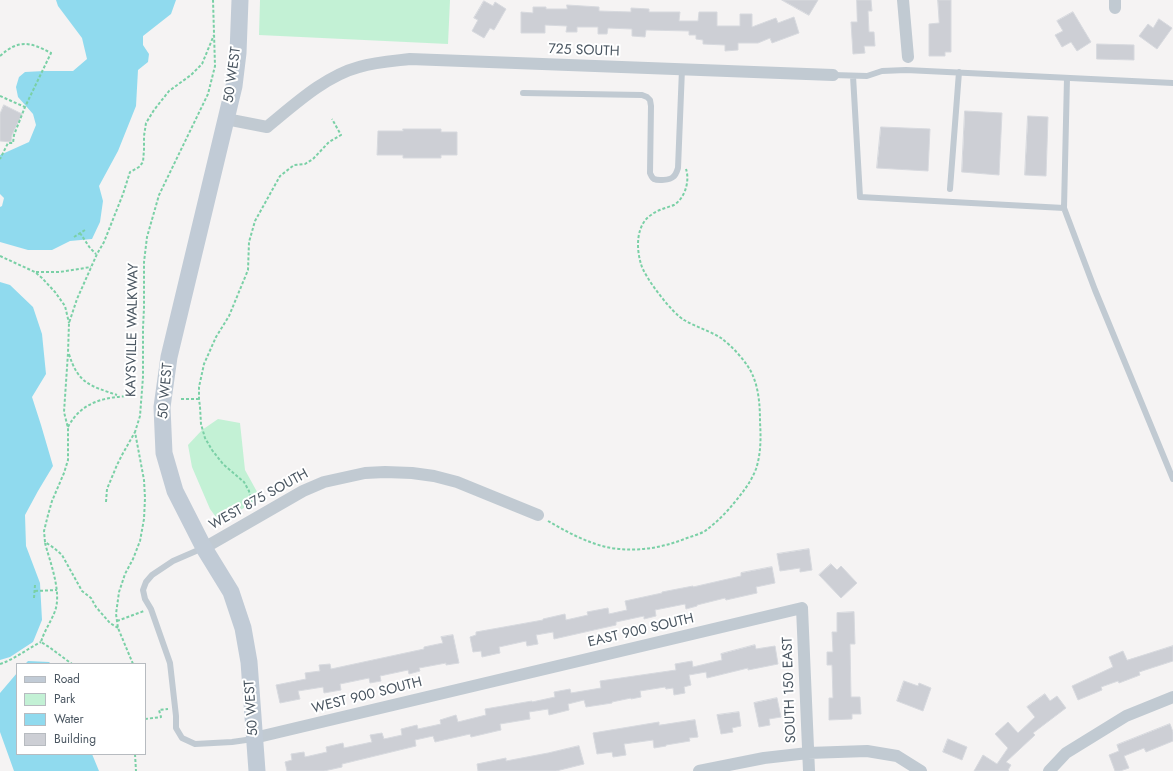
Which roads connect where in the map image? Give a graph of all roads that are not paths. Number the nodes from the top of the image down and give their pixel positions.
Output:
1 (240, 0) edge
2 (903, 0) edge
3 (908, 57) dead end
4 (682, 69) junction
5 (959, 72) junction
6 (833, 75) joint
7 (853, 76) junction
8 (1067, 78) junction
9 (1173, 83) edge
10 (523, 93) dead end
11 (226, 119) junction
12 (950, 189) dead end
13 (1064, 208) junction
14 (1173, 479) edge
15 (538, 515) road end
16 (204, 548) junction
17 (802, 608) joint
18 (486, 683) joint
19 (1173, 697) edge
20 (254, 738) junction
21 (808, 753) junction
22 (258, 771) edge
23 (699, 771) edge
24 (809, 771) edge
25 (921, 771) edge
26 (1049, 771) edge

1 - 11 street, 50 WEST
2 - 3 street
4 - 6 street, 725 SOUTH
4 - 10 lane
4 - 11 street, 725 SOUTH
5 - 7 lane, 725 SOUTH
5 - 8 lane, 725 SOUTH
5 - 12 lane
6 - 7 lane, 725 SOUTH
7 - 13 lane
8 - 9 lane, 725 SOUTH
8 - 13 lane
11 - 16 street, 50 WEST
13 - 14 lane
15 - 16 street, WEST 875 SOUTH
16 - 20 street, 50 WEST
16 - 20 lane
17 - 18 street, EAST 900 SOUTH
17 - 21 street, SOUTH 150 EAST
18 - 20 street, WEST 900 SOUTH
19 - 26 street
20 - 22 street, 50 WEST
21 - 23 street
21 - 24 street, SOUTH 150 EAST
21 - 25 street

